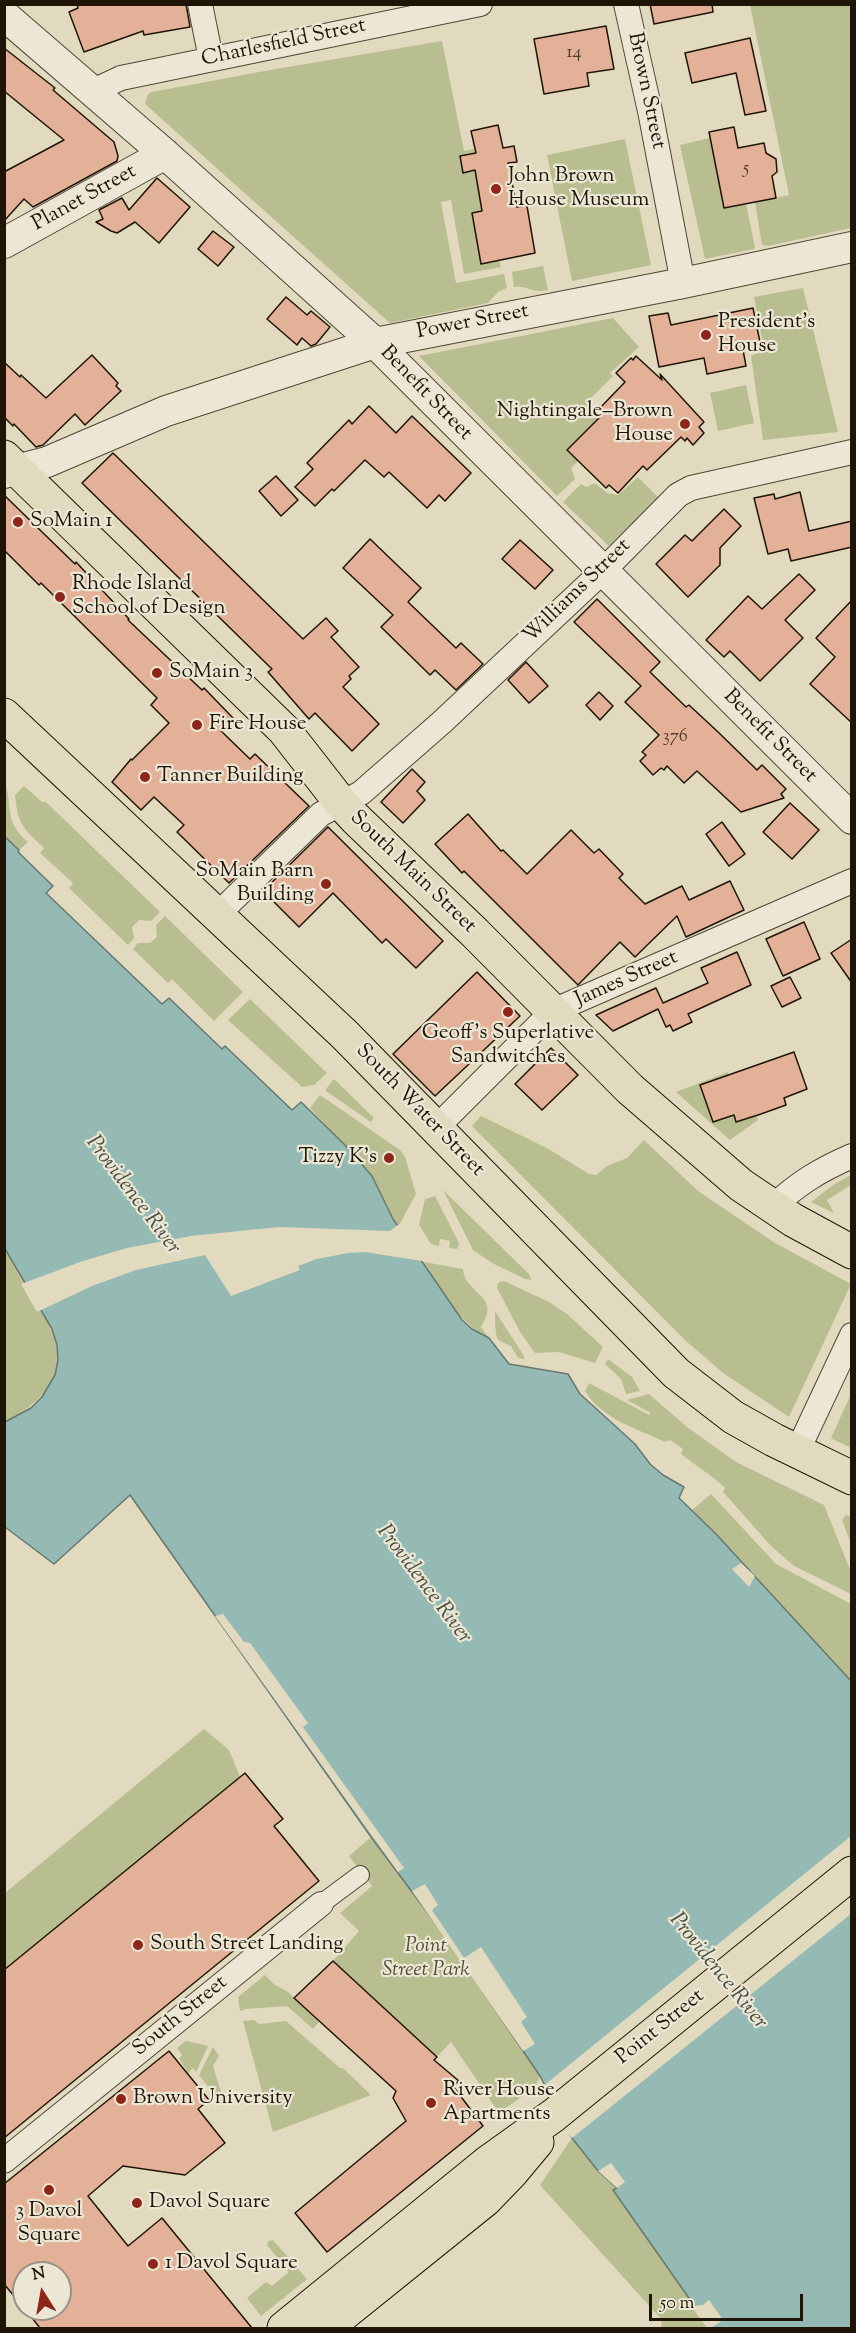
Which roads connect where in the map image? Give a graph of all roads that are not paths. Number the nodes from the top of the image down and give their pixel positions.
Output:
1 (200, 4) edge
2 (480, 4) edge
3 (626, 4) edge
4 (4, 15) edge
5 (211, 58) junction
6 (91, 92) junction
7 (165, 154) junction
8 (4, 243) edge
9 (852, 247) edge
10 (683, 283) junction
11 (375, 343) junction
12 (852, 452) edge
13 (9, 466) edge
14 (603, 571) junction
15 (4, 715) edge
16 (341, 803) junction
17 (852, 819) edge
18 (852, 881) edge
19 (217, 915) junction
20 (553, 1011) junction
21 (436, 1128) junction
22 (852, 1156) edge
23 (773, 1208) junction
24 (852, 1252) edge
25 (852, 1335) edge
26 (797, 1452) junction
27 (852, 1478) edge
28 (852, 1873) edge
29 (360, 1875) dead end
30 (321, 1904) joint
31 (554, 2115) junction
32 (4, 2161) edge
33 (284, 2328) edge
34 (326, 2328) edge

1 - 5 street
2 - 5 street, Charlesfield Street
3 - 10 street, Brown Street
4 - 6 street, Benefit Street
5 - 6 street, Charlesfield Street
6 - 7 street, Benefit Street
7 - 8 street, Planet Street
7 - 11 street, Benefit Street
9 - 10 street, Power Street
10 - 11 street, Power Street
11 - 13 street, Power Street
11 - 14 street, Benefit Street
12 - 14 street, Williams Street
13 - 16 main road, South Main Street
14 - 16 street, Williams Street
14 - 17 street, Benefit Street
15 - 19 main road, South Water Street
16 - 19 street, Williams Street
16 - 20 main road, South Main Street
18 - 20 street, James Street
19 - 21 main road, South Water Street
20 - 21 street, James Street
20 - 23 main road, South Main Street
21 - 26 main road, South Water Street
22 - 23 street
23 - 24 main road, South Main Street
25 - 26 street
26 - 27 main road, South Water Street
28 - 31 main road, Point Street
29 - 30 street, South Street
30 - 32 street, South Street
31 - 33 main road, Point Street
31 - 34 main road, Point Street

